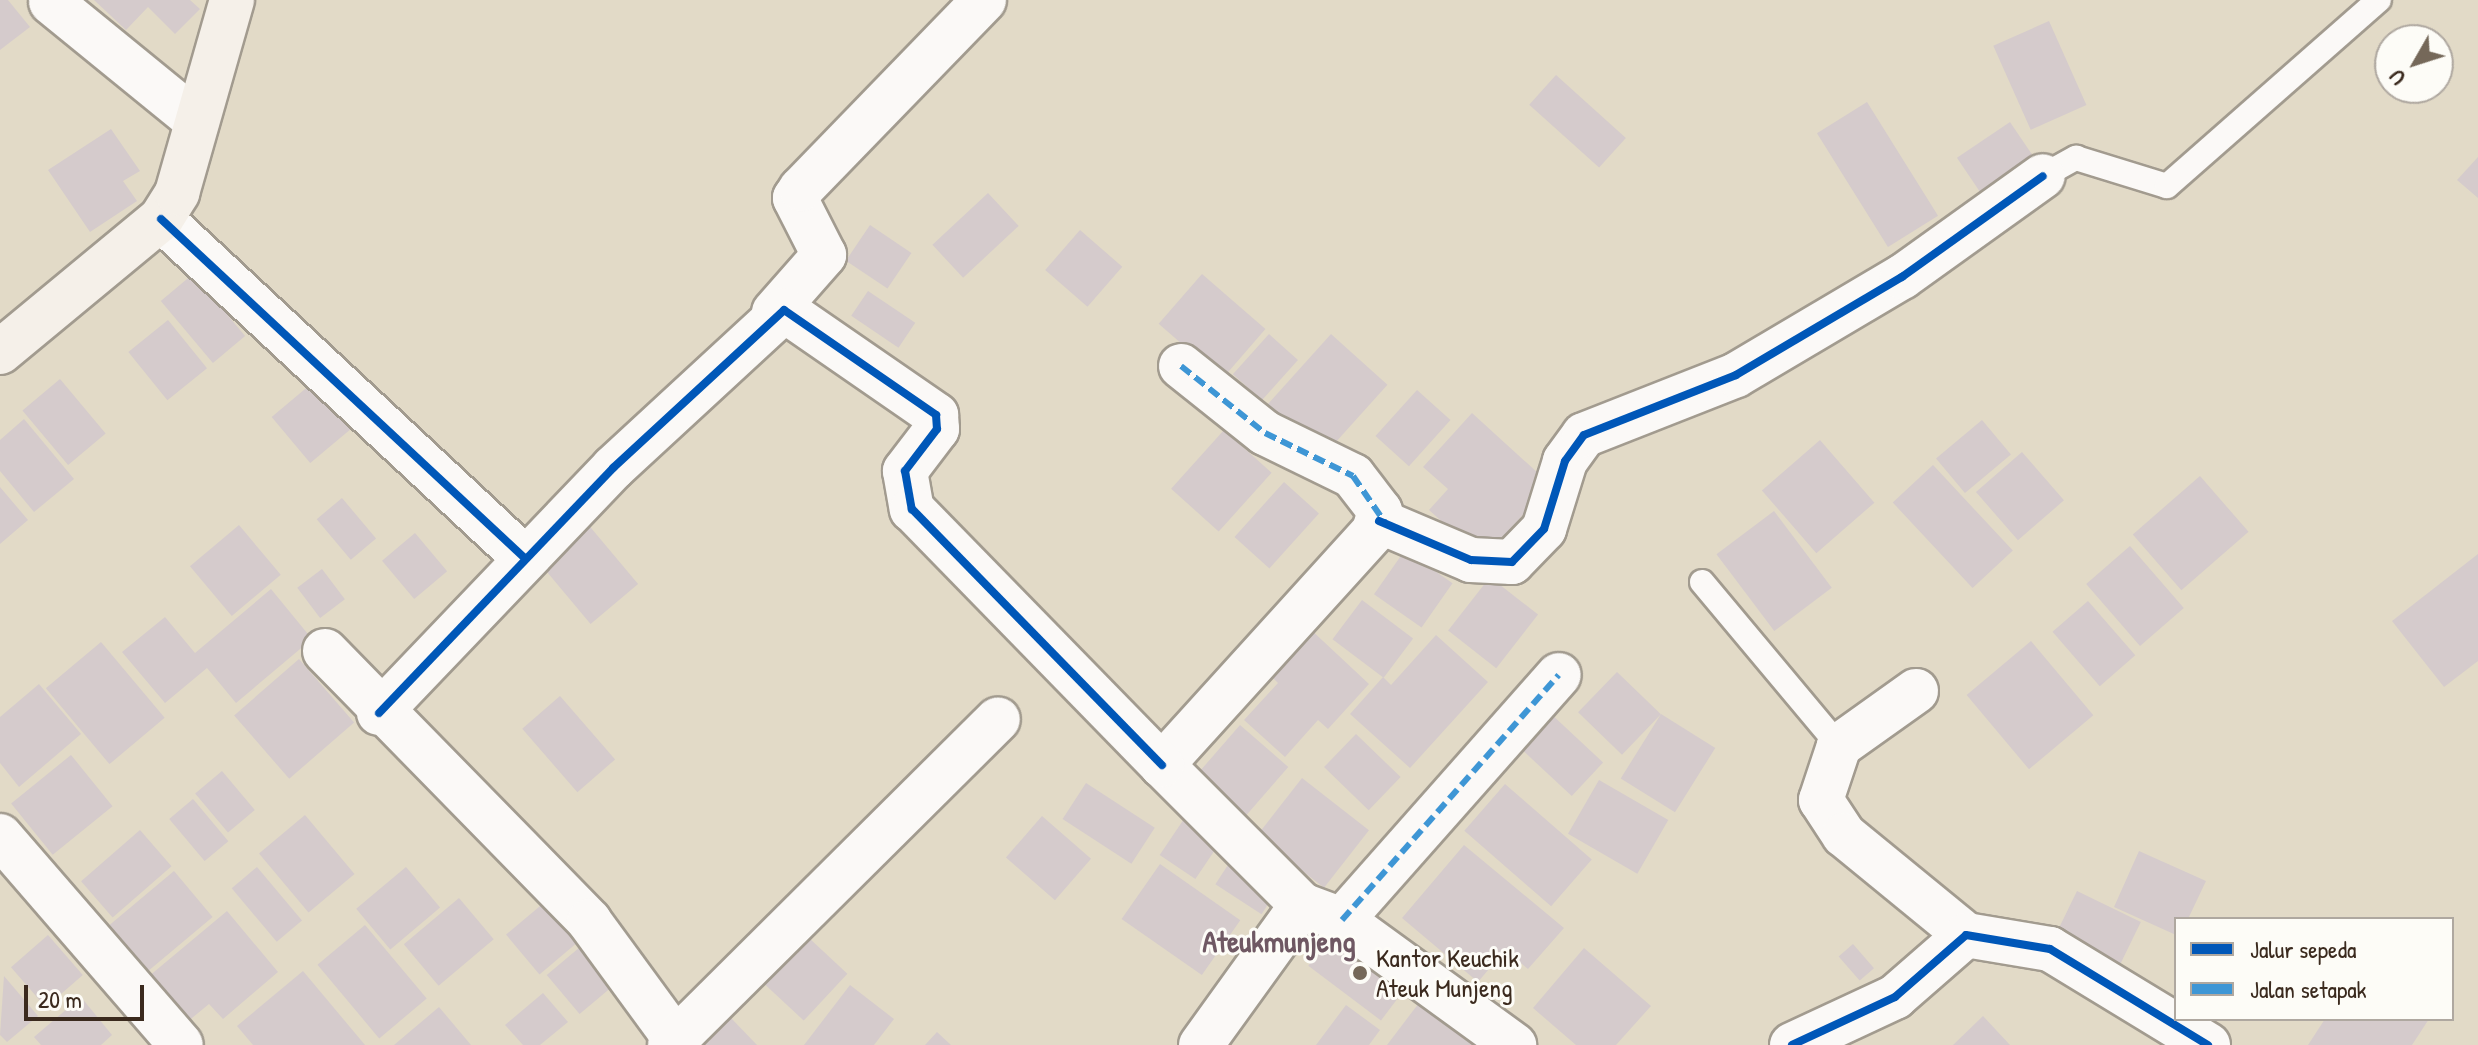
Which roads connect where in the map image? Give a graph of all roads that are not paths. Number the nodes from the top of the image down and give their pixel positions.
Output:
1 (232, 0) edge
2 (984, 0) edge
3 (2379, 0) edge
4 (51, 2) dead end
5 (197, 121) junction
6 (2043, 176) joint
7 (161, 219) junction
8 (774, 312) junction
9 (0, 352) edge
10 (1181, 366) dead end
11 (1379, 521) junction
12 (525, 558) junction
13 (1702, 582) dead end
14 (325, 651) dead end
15 (1559, 675) dead end
16 (1916, 691) dead end
17 (379, 713) junction
18 (998, 719) dead end
19 (1839, 746) junction
20 (1162, 765) junction
21 (0, 836) edge
22 (1302, 905) junction
23 (1342, 920) junction
24 (1966, 935) junction
25 (672, 1041) edge
26 (181, 1045) edge
27 (1201, 1045) edge
28 (1514, 1045) edge
29 (1792, 1045) edge
30 (2208, 1045) edge

1 - 5 street
2 - 8 street
3 - 6 lane
4 - 5 street
5 - 7 street
6 - 11 street
7 - 9 street
7 - 12 street
8 - 12 street
8 - 20 street
10 - 11 street
11 - 20 street
12 - 17 street
13 - 19 lane
14 - 17 street
15 - 23 street
16 - 19 street
17 - 25 street
18 - 25 street
19 - 24 street
20 - 22 street
21 - 26 street
22 - 23 street
22 - 27 street
23 - 28 street
24 - 29 street
24 - 30 street

